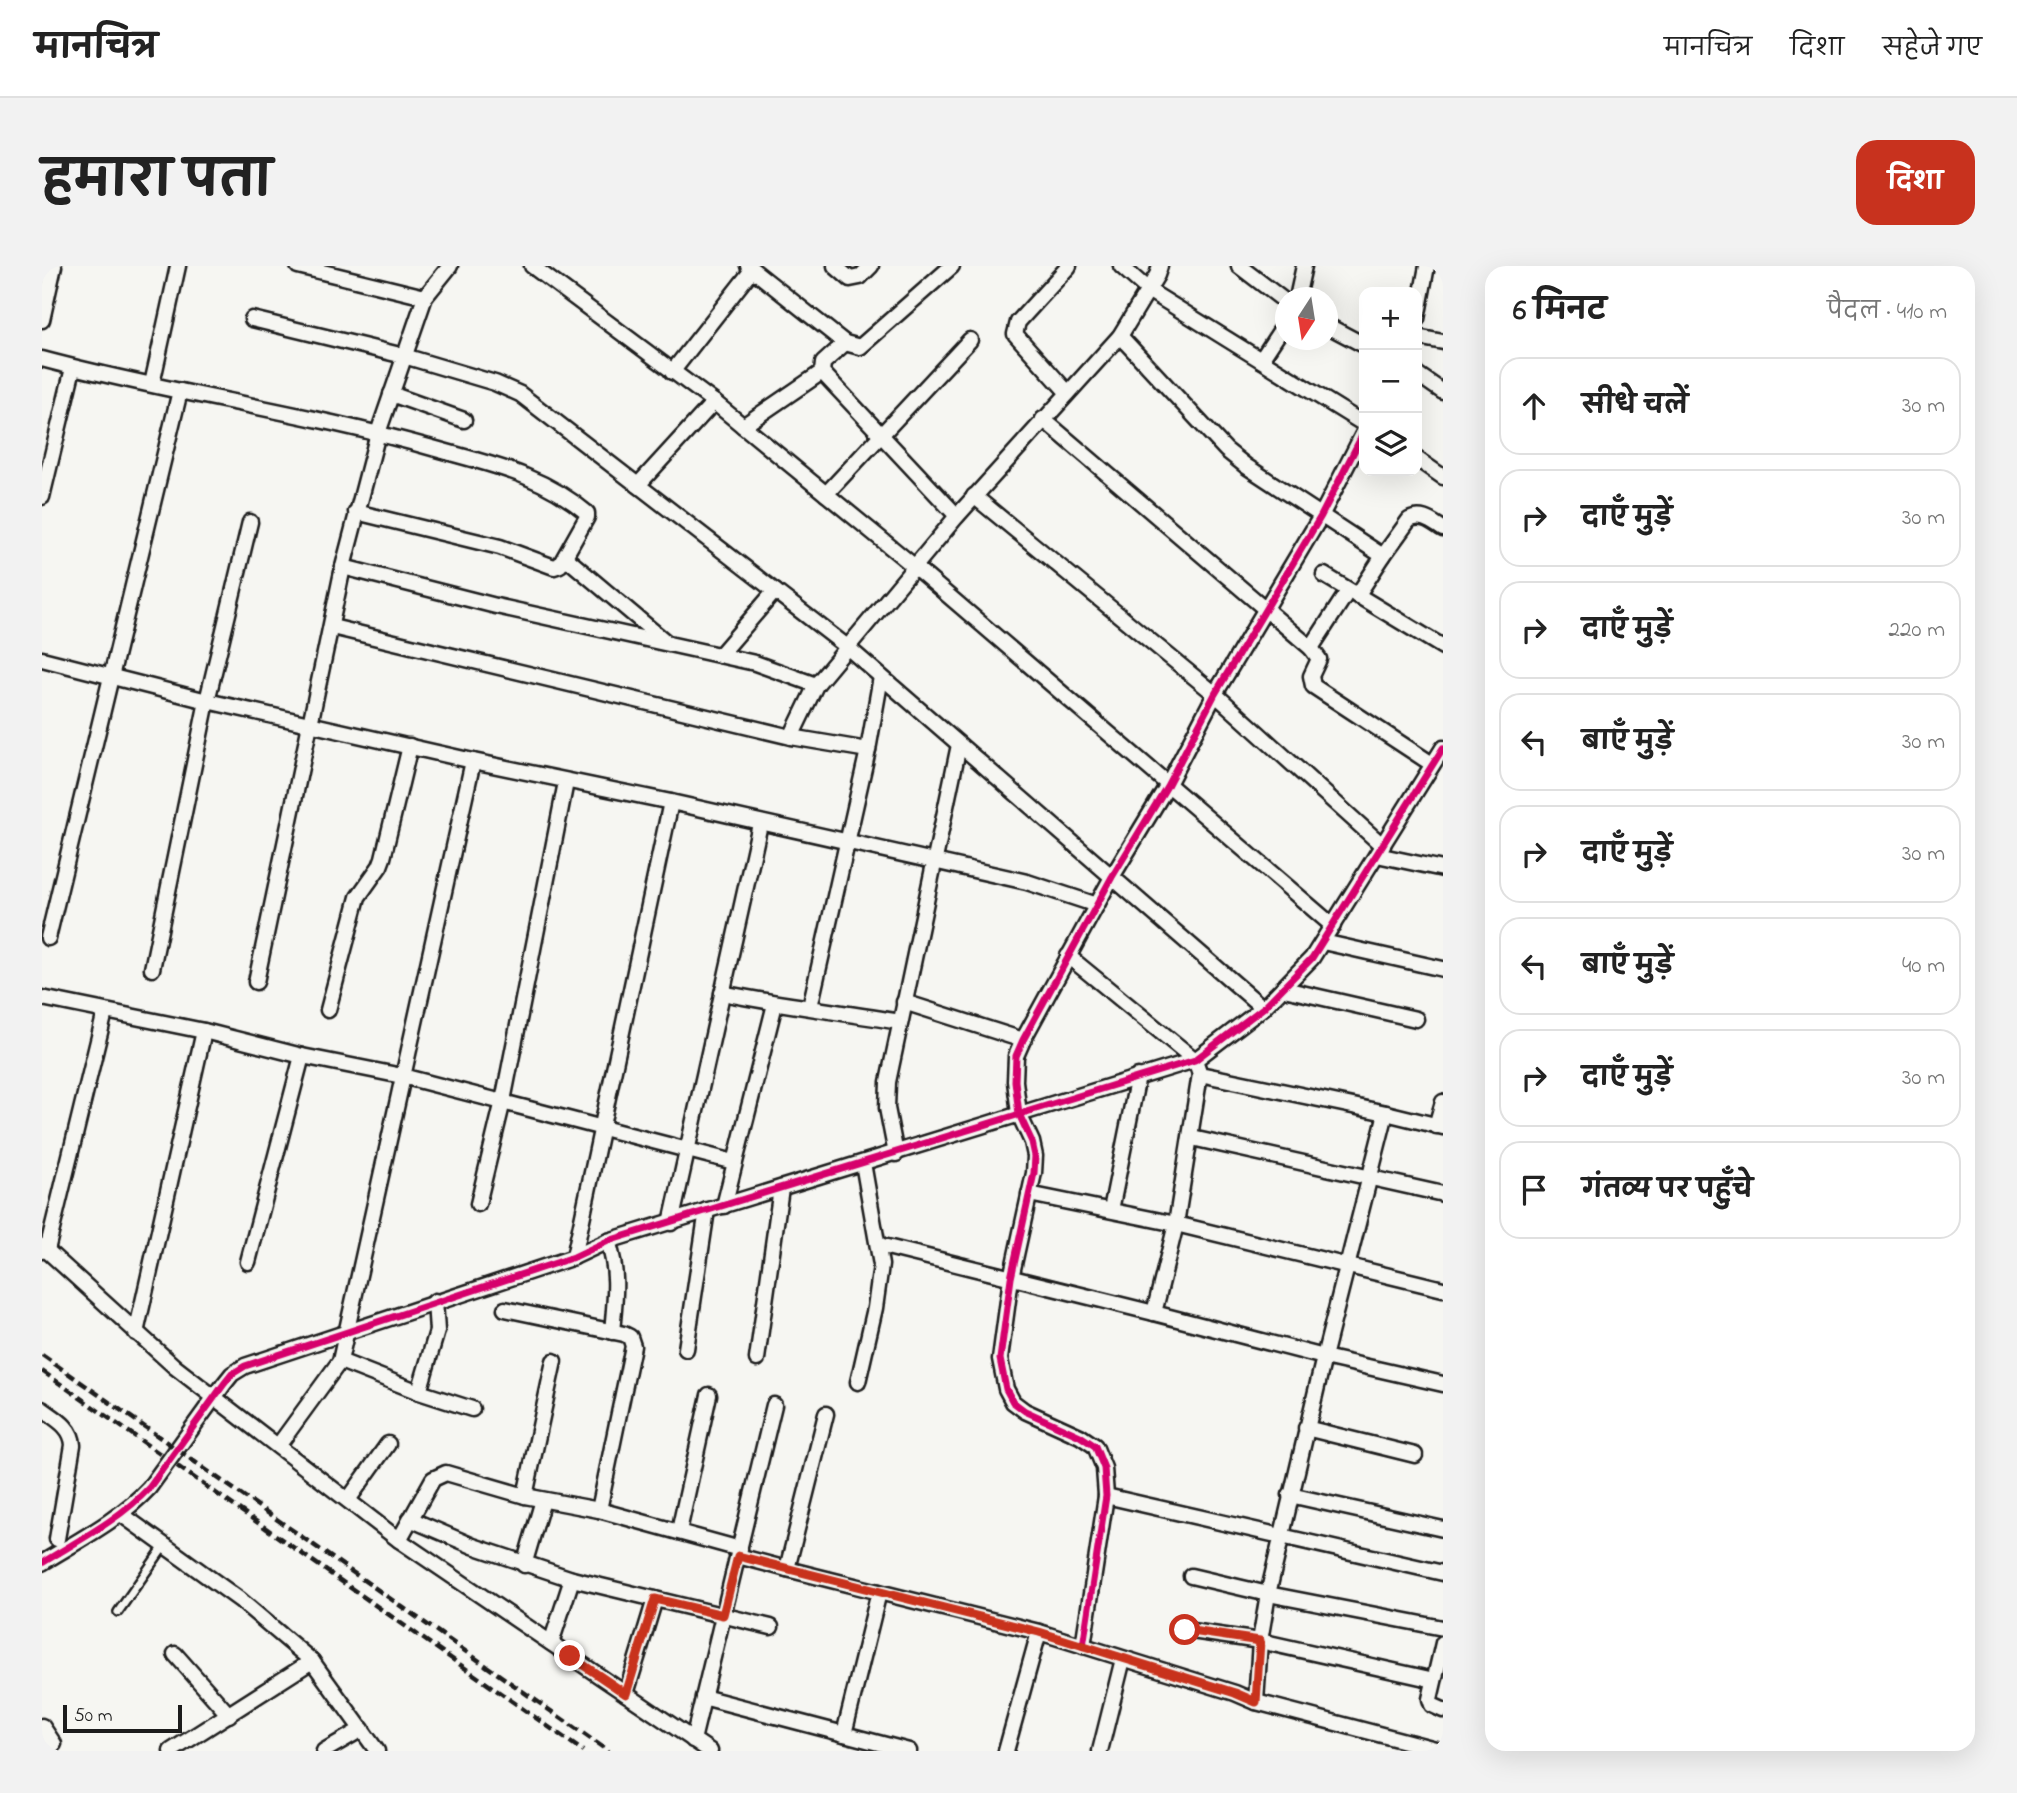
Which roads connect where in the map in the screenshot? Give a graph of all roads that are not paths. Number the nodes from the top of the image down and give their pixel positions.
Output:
1 (54, 266) edge
2 (178, 266) edge
3 (298, 266) edge
4 (450, 266) edge
5 (532, 266) edge
6 (835, 266) edge
7 (871, 266) edge
8 (952, 266) edge
9 (1069, 266) edge
10 (1121, 266) edge
11 (1160, 266) edge
12 (1239, 266) edge
13 (1304, 266) edge
14 (1427, 266) edge
15 (750, 268) edge
16 (1299, 287) edge
17 (1148, 290) junction
18 (1422, 292) edge
19 (1275, 294) edge
20 (425, 297) junction
21 (252, 318) dead end
22 (42, 320) edge
23 (1338, 331) edge
24 (1119, 336) junction
25 (1422, 338) edge
26 (1275, 339) edge
27 (970, 340) dead end
28 (1359, 342) edge
29 (1443, 342) edge
30 (845, 343) junction
31 (404, 356) junction
32 (42, 359) edge
33 (1261, 360) junction
34 (73, 368) junction
35 (672, 372) junction
36 (821, 372) junction
37 (1422, 377) edge
38 (152, 384) junction
39 (180, 391) junction
40 (1443, 392) edge
41 (1068, 393) junction
42 (391, 394) junction
43 (714, 402) junction
44 (1043, 419) junction
45 (464, 420) dead end
46 (1359, 421) edge
47 (743, 426) junction
48 (377, 432) junction
49 (881, 435) junction
50 (1359, 442) edge
51 (1422, 462) edge
52 (1443, 477) edge
53 (638, 485) junction
54 (826, 494) junction
55 (974, 496) junction
56 (42, 497) edge
57 (356, 512) junction
58 (957, 516) junction
59 (1321, 516) junction
60 (250, 522) dead end
61 (1443, 529) edge
62 (1383, 556) junction
63 (565, 557) junction
64 (343, 567) junction
65 (915, 567) junction
66 (1324, 575) dead end
67 (775, 592) junction
68 (1353, 593) junction
69 (1265, 610) junction
70 (332, 627) junction
71 (669, 645) junction
72 (846, 646) junction
73 (1443, 647) edge
74 (1311, 648) junction
75 (720, 655) junction
76 (42, 659) edge
77 (881, 677) junction
78 (110, 678) junction
79 (816, 685) junction
80 (1215, 694) junction
81 (207, 701) junction
82 (312, 724) junction
83 (790, 737) junction
84 (959, 745) junction
85 (410, 746) junction
86 (1443, 748) edge
87 (868, 750) junction
88 (473, 761) junction
89 (1432, 764) junction
90 (566, 782) junction
91 (1167, 786) junction
92 (670, 802) junction
93 (760, 824) junction
94 (847, 843) junction
95 (1380, 851) junction
96 (933, 862) junction
97 (1443, 869) edge
98 (1112, 877) junction
99 (1097, 905) junction
100 (1333, 926) junction
101 (48, 938) dead end
102 (1323, 942) junction
103 (1068, 956) junction
104 (152, 969) dead end
105 (1443, 969) edge
106 (256, 982) dead end
107 (1284, 989) junction
108 (722, 993) junction
109 (42, 999) edge
110 (904, 1002) junction
111 (775, 1004) junction
112 (810, 1007) junction
113 (1263, 1009) junction
114 (328, 1010) dead end
115 (105, 1012) junction
116 (1416, 1019) dead end
117 (900, 1023) junction
118 (204, 1031) junction
119 (1023, 1040) junction
120 (302, 1056) junction
121 (1198, 1067) junction
122 (402, 1076) junction
123 (1138, 1076) junction
124 (503, 1101) junction
125 (1443, 1102) edge
126 (1385, 1113) junction
127 (1019, 1114) junction
128 (1440, 1126) edge
129 (601, 1127) junction
130 (1192, 1138) junction
131 (687, 1149) junction
132 (895, 1154) junction
133 (734, 1162) junction
134 (863, 1163) junction
135 (1370, 1177) junction
136 (781, 1188) junction
137 (1029, 1194) junction
138 (1443, 1194) edge
139 (478, 1204) dead end
140 (724, 1206) junction
141 (707, 1210) junction
142 (1111, 1210) junction
143 (670, 1223) junction
144 (1176, 1224) junction
145 (608, 1241) junction
146 (878, 1245) junction
147 (44, 1249) edge
148 (574, 1257) junction
149 (248, 1262) dead end
150 (1348, 1267) junction
151 (1011, 1278) junction
152 (1443, 1289) edge
153 (435, 1301) junction
154 (505, 1309) dead end
155 (1154, 1313) junction
156 (346, 1332) junction
157 (612, 1332) junction
158 (136, 1333) junction
159 (686, 1349) dead end
160 (1324, 1357) junction
161 (757, 1359) dead end
162 (340, 1361) junction
163 (554, 1361) dead end
164 (858, 1382) dead end
165 (1443, 1384) edge
166 (419, 1392) junction
167 (709, 1395) dead end
168 (214, 1399) junction
169 (774, 1405) dead end
170 (42, 1409) edge
171 (472, 1409) dead end
172 (826, 1413) dead end
173 (1306, 1428) junction
174 (388, 1444) dead end
175 (278, 1446) junction
176 (1415, 1455) dead end
177 (1290, 1494) junction
178 (525, 1496) junction
179 (1106, 1496) junction
180 (348, 1500) junction
181 (544, 1500) junction
182 (598, 1510) junction
183 (121, 1514) junction
184 (410, 1518) junction
185 (1443, 1529) edge
186 (679, 1531) junction
187 (42, 1535) edge
188 (1280, 1538) junction
189 (399, 1540) junction
190 (166, 1544) junction
191 (58, 1546) junction
192 (739, 1552) junction
193 (42, 1563) edge
194 (524, 1565) junction
195 (787, 1569) junction
196 (1443, 1573) edge
197 (1191, 1576) dead end
198 (572, 1579) junction
199 (879, 1592) junction
200 (1268, 1594) junction
201 (655, 1599) junction
202 (118, 1612) dead end
203 (723, 1615) junction
204 (771, 1626) dead end
205 (1443, 1628) edge
206 (1185, 1630) dead end
207 (1039, 1632) junction
208 (1260, 1641) junction
209 (551, 1643) junction
210 (1443, 1643) edge
211 (1083, 1646) junction
212 (175, 1654) dead end
213 (1123, 1659) junction
214 (312, 1661) junction
215 (1434, 1680) junction
216 (626, 1694) junction
217 (703, 1697) junction
218 (1256, 1702) junction
219 (1443, 1710) edge
220 (229, 1715) junction
221 (42, 1726) edge
222 (362, 1729) junction
223 (844, 1734) junction
224 (693, 1740) junction
225 (54, 1744) dead end
226 (330, 1749) edge
227 (171, 1751) edge
228 (377, 1751) edge
229 (710, 1751) edge
230 (909, 1751) edge
231 (1006, 1751) edge
232 (1102, 1751) edge
233 (1443, 1751) edge

1 - 22 street
2 - 38 street
3 - 20 street
4 - 20 street
5 - 35 street
6 - 7 street
8 - 30 street
9 - 41 street
10 - 17 street
11 - 17 street
12 - 19 street
13 - 16 street
14 - 18 street
15 - 30 street
15 - 35 street
17 - 24 street
17 - 33 street
20 - 31 street
21 - 31 street
23 - 28 street
24 - 41 street
24 - 59 street
25 - 29 street
26 - 33 street
27 - 49 street
30 - 36 street
31 - 42 street
31 - 53 street
32 - 34 street
33 - 46 street
34 - 38 street
34 - 56 street
35 - 43 street
36 - 47 street
36 - 49 street
37 - 40 street
38 - 39 street
39 - 48 street
39 - 78 street
41 - 44 street
42 - 45 street
42 - 48 street
43 - 47 street
43 - 53 street
44 - 55 street
44 - 69 street
47 - 54 street
48 - 57 street
48 - 63 street
49 - 54 street
49 - 58 street
50 - 59 street
51 - 52 street
53 - 67 street
54 - 65 street
55 - 58 street
55 - 80 street
57 - 63 street
57 - 64 street
58 - 65 street
59 - 62 street
59 - 69 street
60 - 81 street
61 - 62 street
62 - 68 street
63 - 71 street
64 - 70 street
64 - 71 street
65 - 72 street
65 - 91 street
66 - 68 street
67 - 72 street
67 - 75 street
68 - 73 street
68 - 74 street
69 - 74 street
69 - 80 street
70 - 82 street
70 - 83 street
71 - 75 street
72 - 77 street
72 - 79 street
74 - 89 street
75 - 79 street
76 - 78 street
77 - 84 street
77 - 87 street
78 - 81 street
78 - 101 street
79 - 83 street
80 - 91 street
80 - 95 street
81 - 82 street
81 - 104 street
82 - 85 street
82 - 106 street
83 - 87 street
84 - 96 street
84 - 98 street
85 - 88 street
85 - 114 street
86 - 89 street
87 - 94 street
88 - 90 street
88 - 122 street
89 - 95 street
90 - 92 street
90 - 124 street
91 - 98 street
91 - 100 street
92 - 93 street
92 - 129 street
93 - 94 street
93 - 108 street
94 - 96 street
94 - 112 street
95 - 97 street
95 - 100 street
96 - 99 street
96 - 110 street
98 - 99 street
98 - 113 street
99 - 103 street
100 - 102 street
102 - 105 street
102 - 107 street
103 - 119 street
103 - 121 street
107 - 113 street
107 - 116 street
108 - 111 street
108 - 131 street
109 - 115 street
110 - 117 street
110 - 119 street
111 - 112 street
111 - 133 street
112 - 117 street
113 - 121 street
115 - 118 street
115 - 147 street
117 - 132 street
118 - 120 street
118 - 158 street
119 - 127 street
120 - 122 street
120 - 149 street
121 - 123 street
121 - 126 street
121 - 130 street
122 - 124 street
122 - 156 street
123 - 127 street
123 - 142 street
124 - 129 street
124 - 139 street
125 - 128 street
126 - 128 street
126 - 135 street
127 - 132 street
127 - 137 street
129 - 131 street
129 - 148 street
130 - 135 street
130 - 144 street
131 - 133 street
131 - 143 street
132 - 134 street
133 - 140 street
134 - 136 street
134 - 146 street
135 - 138 street
135 - 150 street
136 - 140 street
136 - 161 street
137 - 142 street
137 - 151 street
140 - 141 street
141 - 143 street
141 - 159 street
142 - 144 street
143 - 145 street
144 - 150 street
144 - 155 street
145 - 148 street
145 - 157 street
146 - 151 street
146 - 164 street
147 - 158 street
148 - 153 street
150 - 152 street
150 - 160 street
151 - 155 street
151 - 179 street
153 - 156 street
153 - 166 street
154 - 157 street
155 - 160 street
156 - 162 street
156 - 168 street
157 - 182 street
158 - 168 street
160 - 165 street
160 - 173 street
162 - 166 street
162 - 175 street
163 - 178 street
166 - 171 street
167 - 186 street
168 - 175 street
168 - 183 street
169 - 192 street
170 - 191 street
172 - 195 street
173 - 176 street
173 - 177 street
174 - 180 street
175 - 180 street
177 - 185 street
177 - 188 street
178 - 181 street
178 - 184 street
179 - 188 street
179 - 211 street
180 - 189 street
181 - 182 street
181 - 194 street
182 - 186 street
183 - 190 street
183 - 191 street
184 - 189 street
184 - 194 street
186 - 192 street
187 - 191 street
188 - 196 street
188 - 200 street
189 - 209 street
190 - 202 lane
190 - 214 street
191 - 193 street
192 - 195 street
192 - 203 street
194 - 198 street
195 - 199 street
197 - 200 street
198 - 201 street
198 - 209 street
199 - 207 street
199 - 223 street
200 - 205 street
200 - 208 street
201 - 203 street
201 - 216 street
203 - 204 street
203 - 217 street
206 - 208 street
207 - 211 street
207 - 231 street
208 - 215 street
208 - 218 street
209 - 216 street
210 - 215 street
211 - 213 street
212 - 220 street
213 - 218 street
213 - 232 street
214 - 220 street
214 - 222 street
215 - 219 street
216 - 224 street
217 - 223 street
217 - 224 street
218 - 233 street
220 - 227 street
221 - 225 street
222 - 226 street
222 - 228 street
223 - 230 street
224 - 229 street

